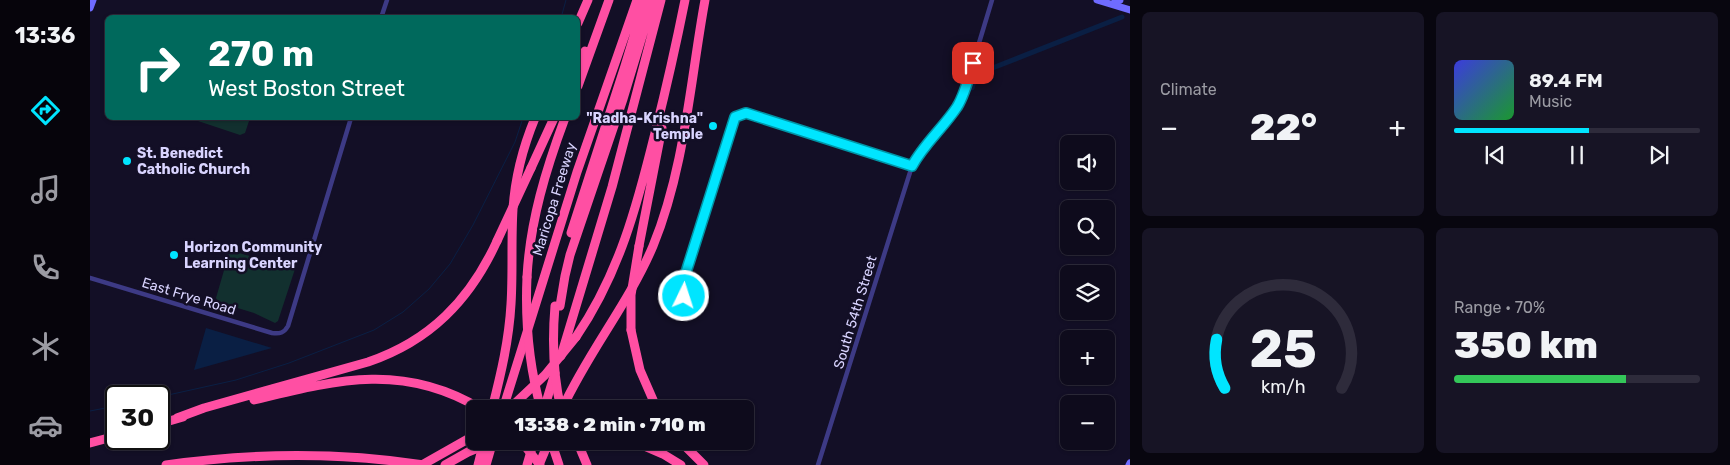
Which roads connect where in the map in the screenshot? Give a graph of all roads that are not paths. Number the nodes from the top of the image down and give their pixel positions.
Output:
1 (92, 0) edge
2 (387, 0) edge
3 (588, 0) edge
4 (608, 0) edge
5 (637, 0) edge
6 (645, 0) edge
7 (653, 0) edge
8 (661, 0) edge
9 (685, 0) edge
10 (705, 0) edge
11 (992, 0) edge
12 (1097, 0) edge
13 (1115, 0) edge
14 (1120, 0) edge
15 (90, 8) edge
16 (605, 10) junction
17 (1130, 10) edge
18 (382, 15) edge
19 (580, 18) edge
20 (678, 35) junction
21 (580, 63) edge
22 (580, 80) edge
23 (350, 120) edge
24 (534, 120) edge
25 (553, 120) edge
26 (564, 120) edge
27 (912, 166) junction
28 (90, 278) edge
29 (684, 296) dead end
30 (494, 400) edge
31 (506, 400) edge
32 (519, 400) edge
33 (540, 400) edge
34 (546, 400) edge
35 (560, 400) edge
36 (566, 400) edge
37 (567, 400) edge
38 (653, 400) edge
39 (466, 401) edge
40 (177, 418) junction
41 (170, 420) edge
42 (105, 439) edge
43 (466, 440) edge
44 (90, 443) edge
45 (473, 450) edge
46 (482, 450) edge
47 (491, 450) edge
48 (528, 450) edge
49 (532, 450) edge
50 (546, 450) edge
51 (553, 450) edge
52 (575, 450) edge
53 (581, 450) edge
54 (653, 450) edge
55 (689, 450) edge
56 (166, 465) edge
57 (423, 465) edge
58 (445, 465) edge
59 (478, 465) edge
60 (486, 465) edge
61 (527, 465) edge
62 (540, 465) edge
63 (559, 465) edge
64 (581, 465) edge
65 (587, 465) edge
66 (681, 465) edge
67 (704, 465) edge
68 (818, 465) edge

1 - 15 main road
2 - 18 street
3 - 19 highway
4 - 16 highway
5 - 31 highway, Maricopa Freeway
6 - 35 highway, bridge
7 - 36 highway
8 - 34 highway
9 - 20 highway
10 - 37 highway
11 - 27 street, South 54th Street
12 - 17 main road
13 - 14 main road
16 - 21 highway
16 - 22 highway
20 - 32 highway, bridge
20 - 38 highway, bridge
23 - 28 street, East Frye Road
24 - 30 highway
25 - 40 highway, bridge
26 - 33 highway, bridge
27 - 29 street
27 - 68 street, South 54th Street
39 - 40 highway
40 - 41 highway
42 - 44 highway
43 - 57 highway, bridge
45 - 58 highway, bridge
46 - 59 highway
47 - 60 highway
48 - 62 highway, bridge
49 - 61 highway
50 - 62 highway
51 - 63 highway
52 - 64 highway
53 - 65 highway
54 - 66 highway
55 - 67 highway
56 - 57 highway

